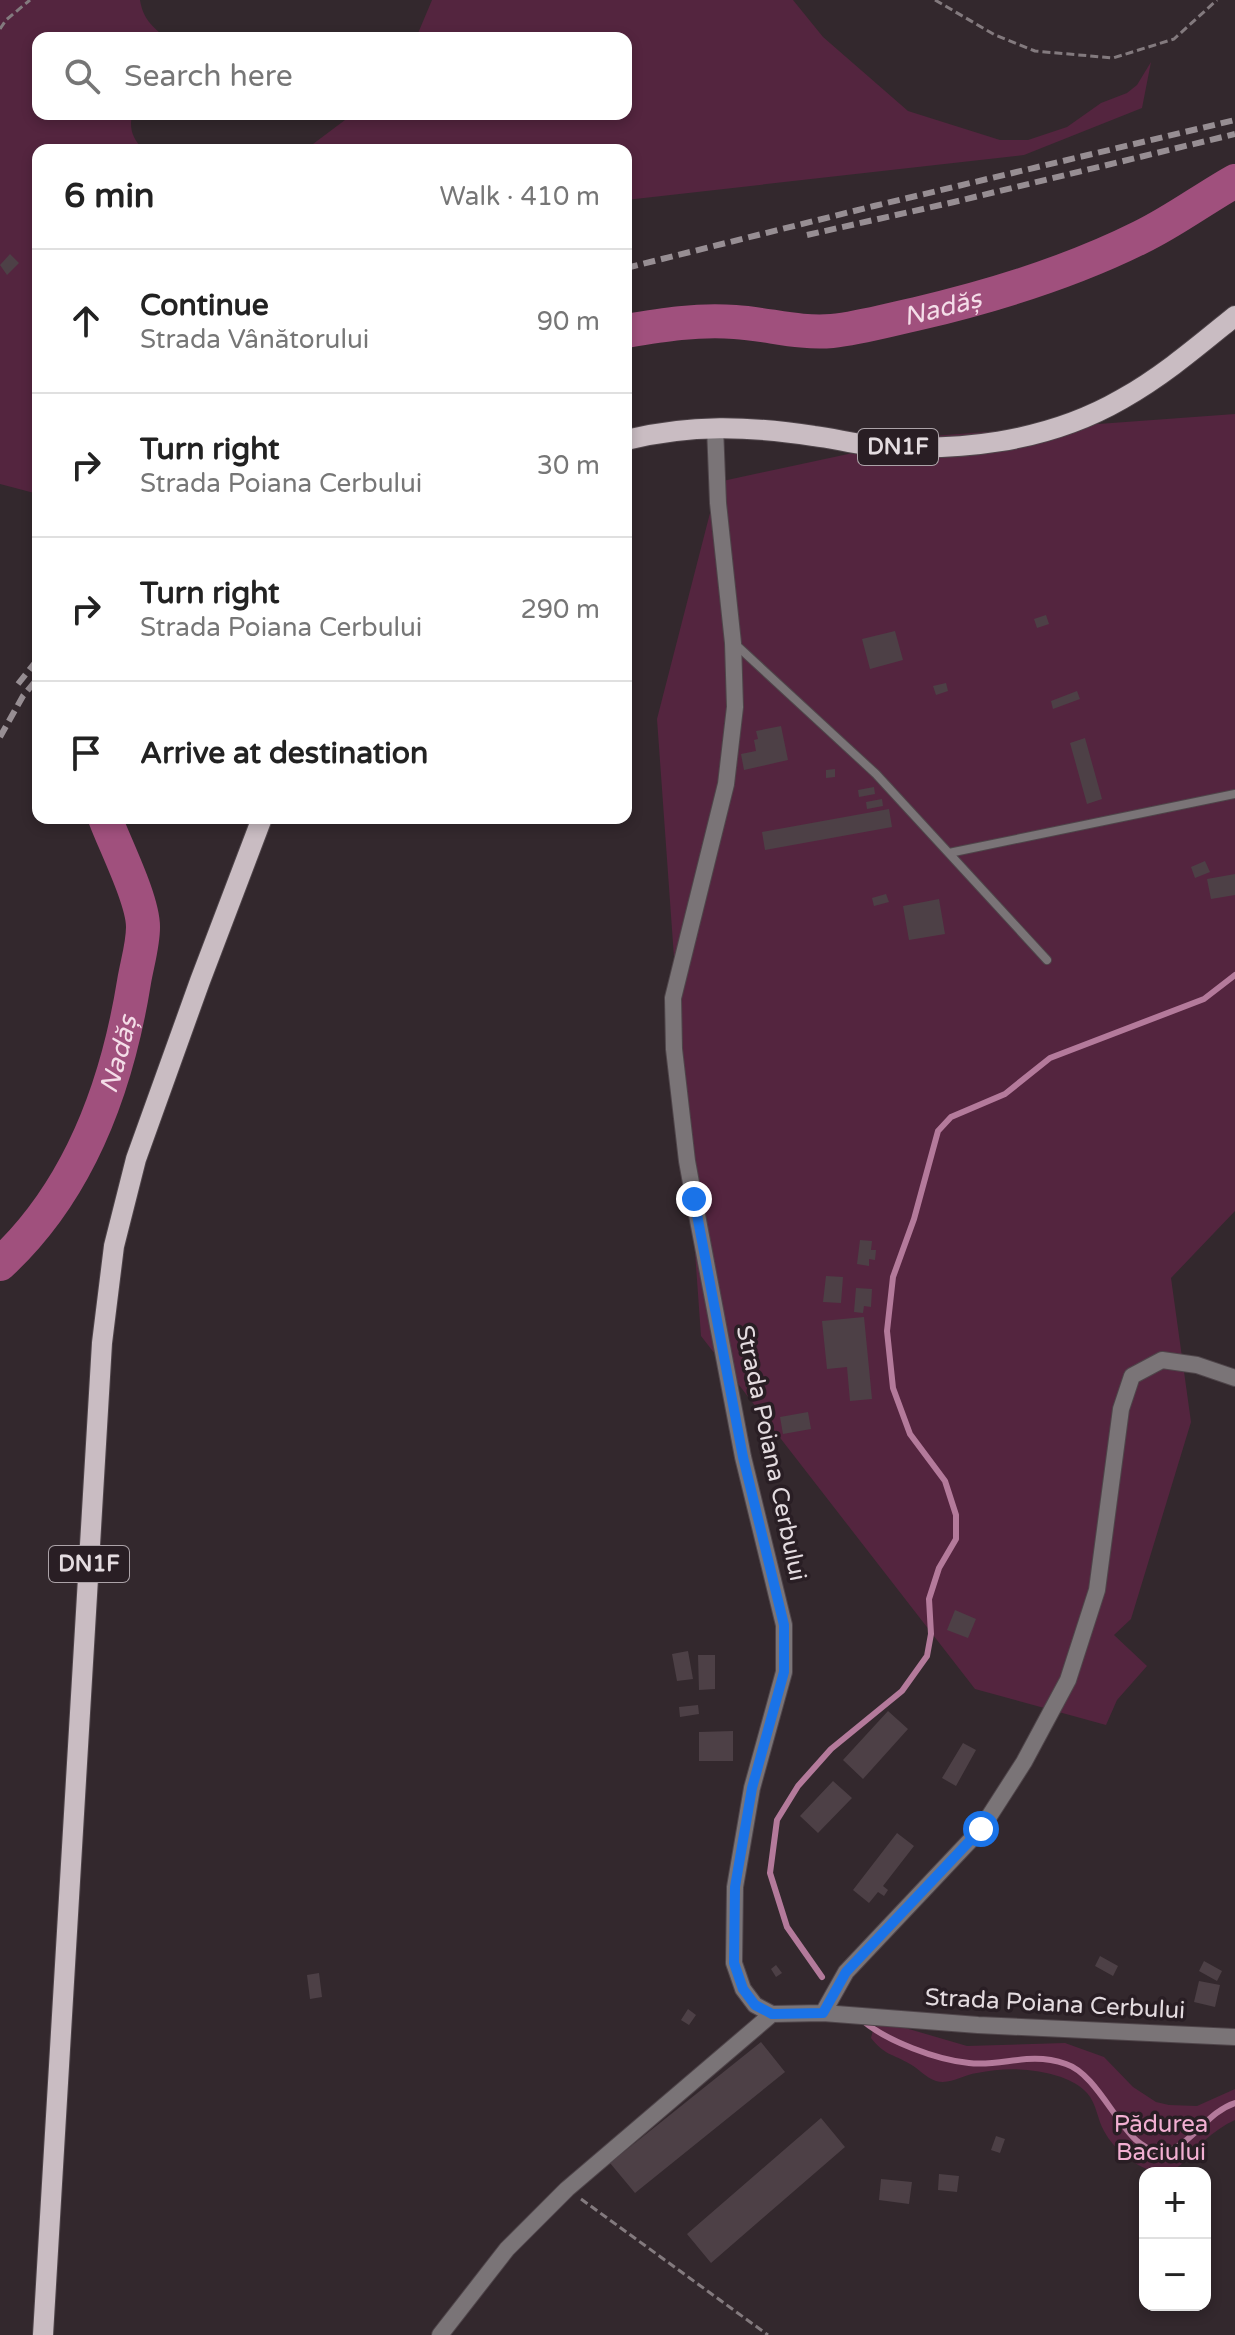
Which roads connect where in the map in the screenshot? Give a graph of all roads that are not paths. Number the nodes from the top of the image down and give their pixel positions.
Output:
1 (1235, 316) edge
2 (715, 427) junction
3 (632, 439) edge
4 (733, 643) junction
5 (1235, 794) edge
6 (260, 824) edge
7 (949, 853) junction
8 (1047, 960) dead end
9 (1235, 1378) edge
10 (823, 2013) junction
11 (772, 2014) junction
12 (1235, 2037) edge
13 (43, 2335) edge
14 (440, 2335) edge

1 - 2 main road, DN1F
2 - 3 main road, DN1F
2 - 4 street, Strada Poiana Cerbului
4 - 7 lane
4 - 11 street, Strada Poiana Cerbului
5 - 7 lane
6 - 13 main road, DN1F
7 - 8 lane
9 - 10 street
10 - 11 street, Strada Poiana Cerbului
10 - 12 street, Strada Poiana Cerbului
11 - 14 street

